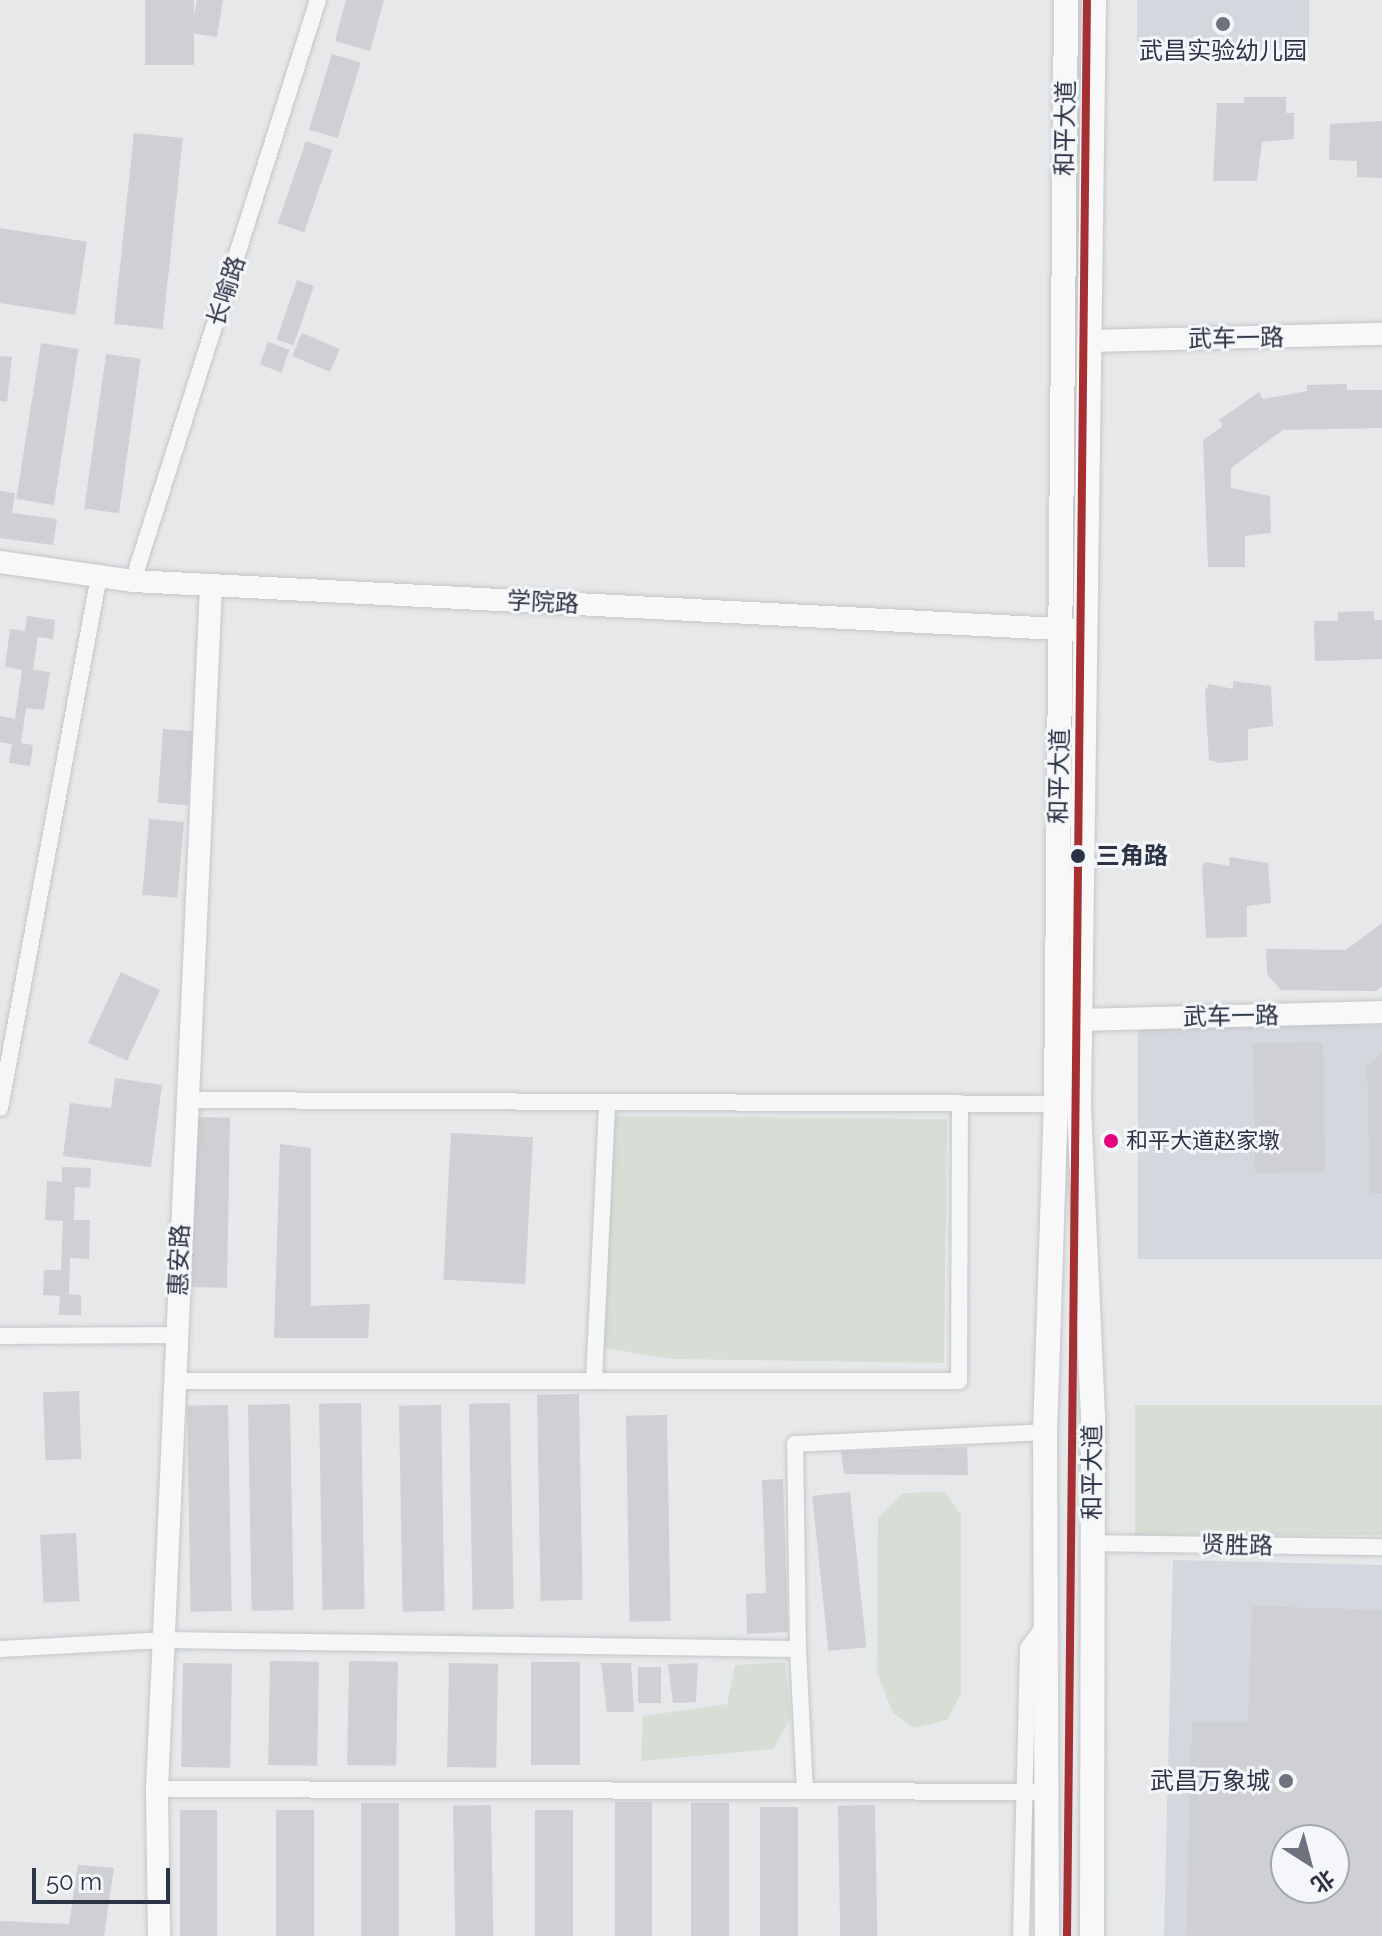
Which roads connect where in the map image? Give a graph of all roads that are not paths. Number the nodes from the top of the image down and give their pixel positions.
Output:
1 (318, 0) edge
2 (1066, 0) edge
3 (1094, 0) edge
4 (1382, 334) edge
5 (1091, 341) junction
6 (0, 562) edge
7 (99, 576) junction
8 (133, 581) junction
9 (211, 585) junction
10 (1060, 629) junction
11 (1088, 631) junction
12 (1382, 1012) edge
13 (1081, 1020) junction
14 (185, 1100) junction
15 (607, 1102) junction
16 (960, 1103) junction
17 (1068, 1104) junction
18 (0, 1108) edge
19 (176, 1335) junction
20 (0, 1336) edge
21 (174, 1381) junction
22 (594, 1381) junction
23 (1045, 1432) junction
24 (1091, 1543) junction
25 (1382, 1547) edge
26 (1047, 1622) junction
27 (164, 1640) junction
28 (0, 1649) edge
29 (798, 1649) junction
30 (157, 1789) junction
31 (805, 1791) junction
32 (1020, 1792) junction
33 (1048, 1792) junction
34 (159, 1936) edge
35 (1021, 1936) edge
36 (1047, 1936) edge
37 (1092, 1936) edge

1 - 8 street, 长喻路
2 - 10 main road, 和平大道
3 - 5 main road, 和平大道
4 - 5 street, 武车一路
5 - 11 main road, 和平大道
6 - 7 street, 学院路
7 - 8 street, 学院路
7 - 18 street
8 - 9 street, 学院路
9 - 10 street, 学院路
9 - 14 street, 惠安路
10 - 11 street, 学院路
10 - 17 main road, 和平大道
11 - 13 main road, 和平大道
12 - 13 street, 武车一路
13 - 17 main road, 和平大道
14 - 15 street
14 - 19 street, 惠安路
15 - 16 street
15 - 22 street
16 - 17 street
16 - 22 street
17 - 23 main road, 和平大道
17 - 24 main road, 和平大道
19 - 20 street
19 - 21 street, 惠安路
21 - 22 street
21 - 27 street, 惠安路
23 - 26 main road, 和平大道
23 - 29 street
24 - 25 street, 贤胜路
24 - 37 main road, 和平大道
26 - 32 street
26 - 33 main road, 和平大道
27 - 28 street
27 - 29 street
27 - 30 street, 惠安路
29 - 31 street
30 - 31 street
30 - 34 street, 惠安路
31 - 32 street
32 - 33 street
32 - 35 street
33 - 36 main road, 和平大道

